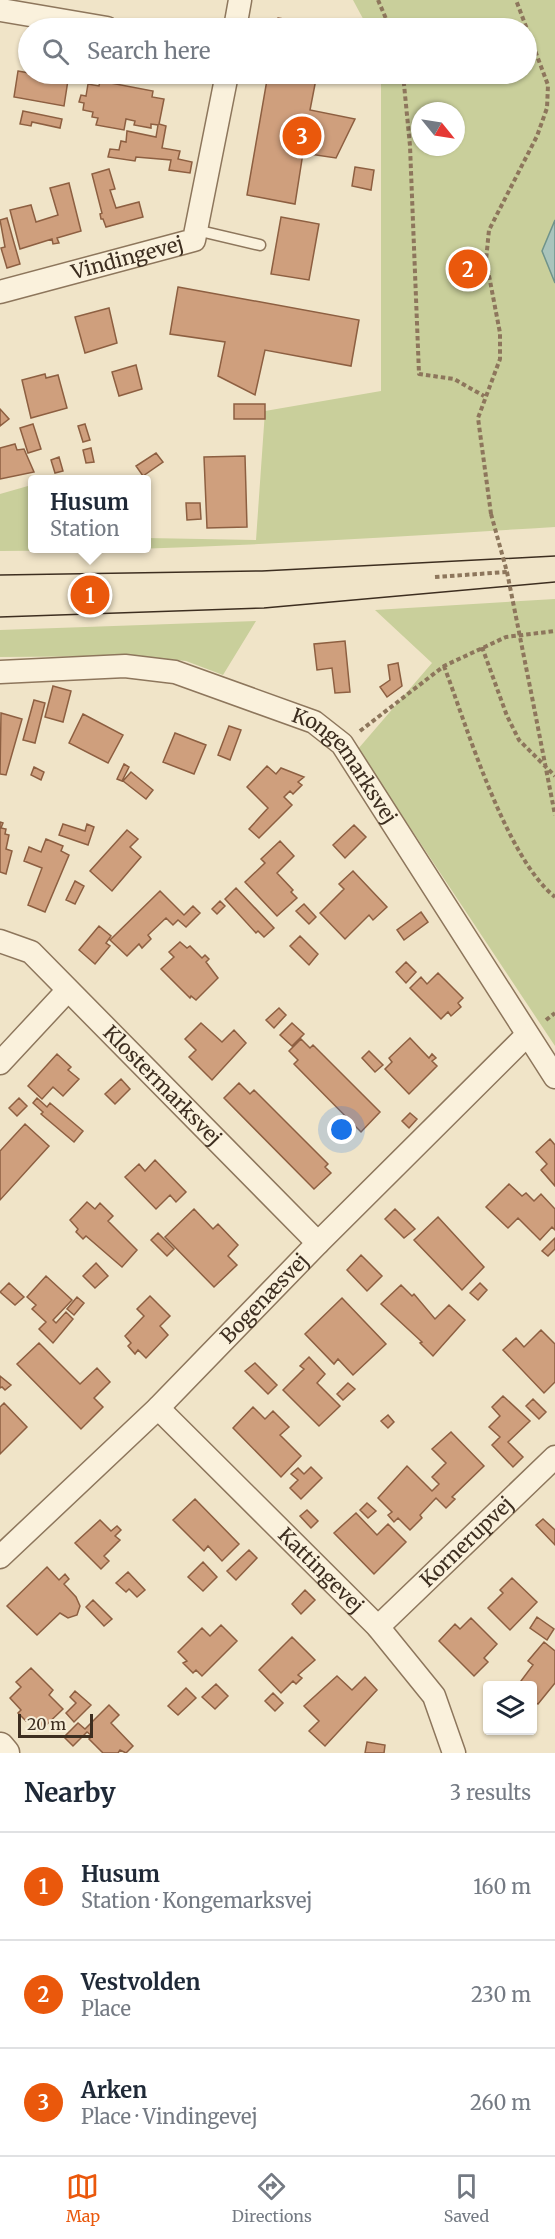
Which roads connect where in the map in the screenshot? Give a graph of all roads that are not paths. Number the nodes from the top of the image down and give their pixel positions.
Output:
1 (240, 0) edge
2 (2, 10) dead end
3 (49, 18) edge
4 (237, 18) edge
5 (225, 84) edge
6 (196, 230) junction
7 (260, 244) dead end
8 (0, 292) edge
9 (0, 672) edge
10 (0, 941) edge
11 (67, 991) junction
12 (527, 1035) junction
13 (0, 1064) edge
14 (555, 1077) edge
15 (318, 1243) junction
16 (158, 1408) junction
17 (555, 1457) edge
18 (0, 1557) edge
19 (378, 1628) junction
20 (0, 1747) edge
21 (5, 1753) edge
22 (454, 1753) edge

1 - 4 street
2 - 3 street
5 - 6 street, Vindingevej
6 - 7 lane
6 - 8 street, Vindingevej
9 - 12 street, Kongemarksvej
10 - 11 street, Klostermarksvej
11 - 13 street
11 - 15 street, Klostermarksvej
12 - 14 street, Kongemarksvej
12 - 15 street, Bogenæsvej
15 - 16 street, Bogenæsvej
16 - 18 street, Bogenæsvej
16 - 19 street, Kattingevej
17 - 19 street, Kornerupvej
19 - 22 street, Kattingevej
20 - 21 street

